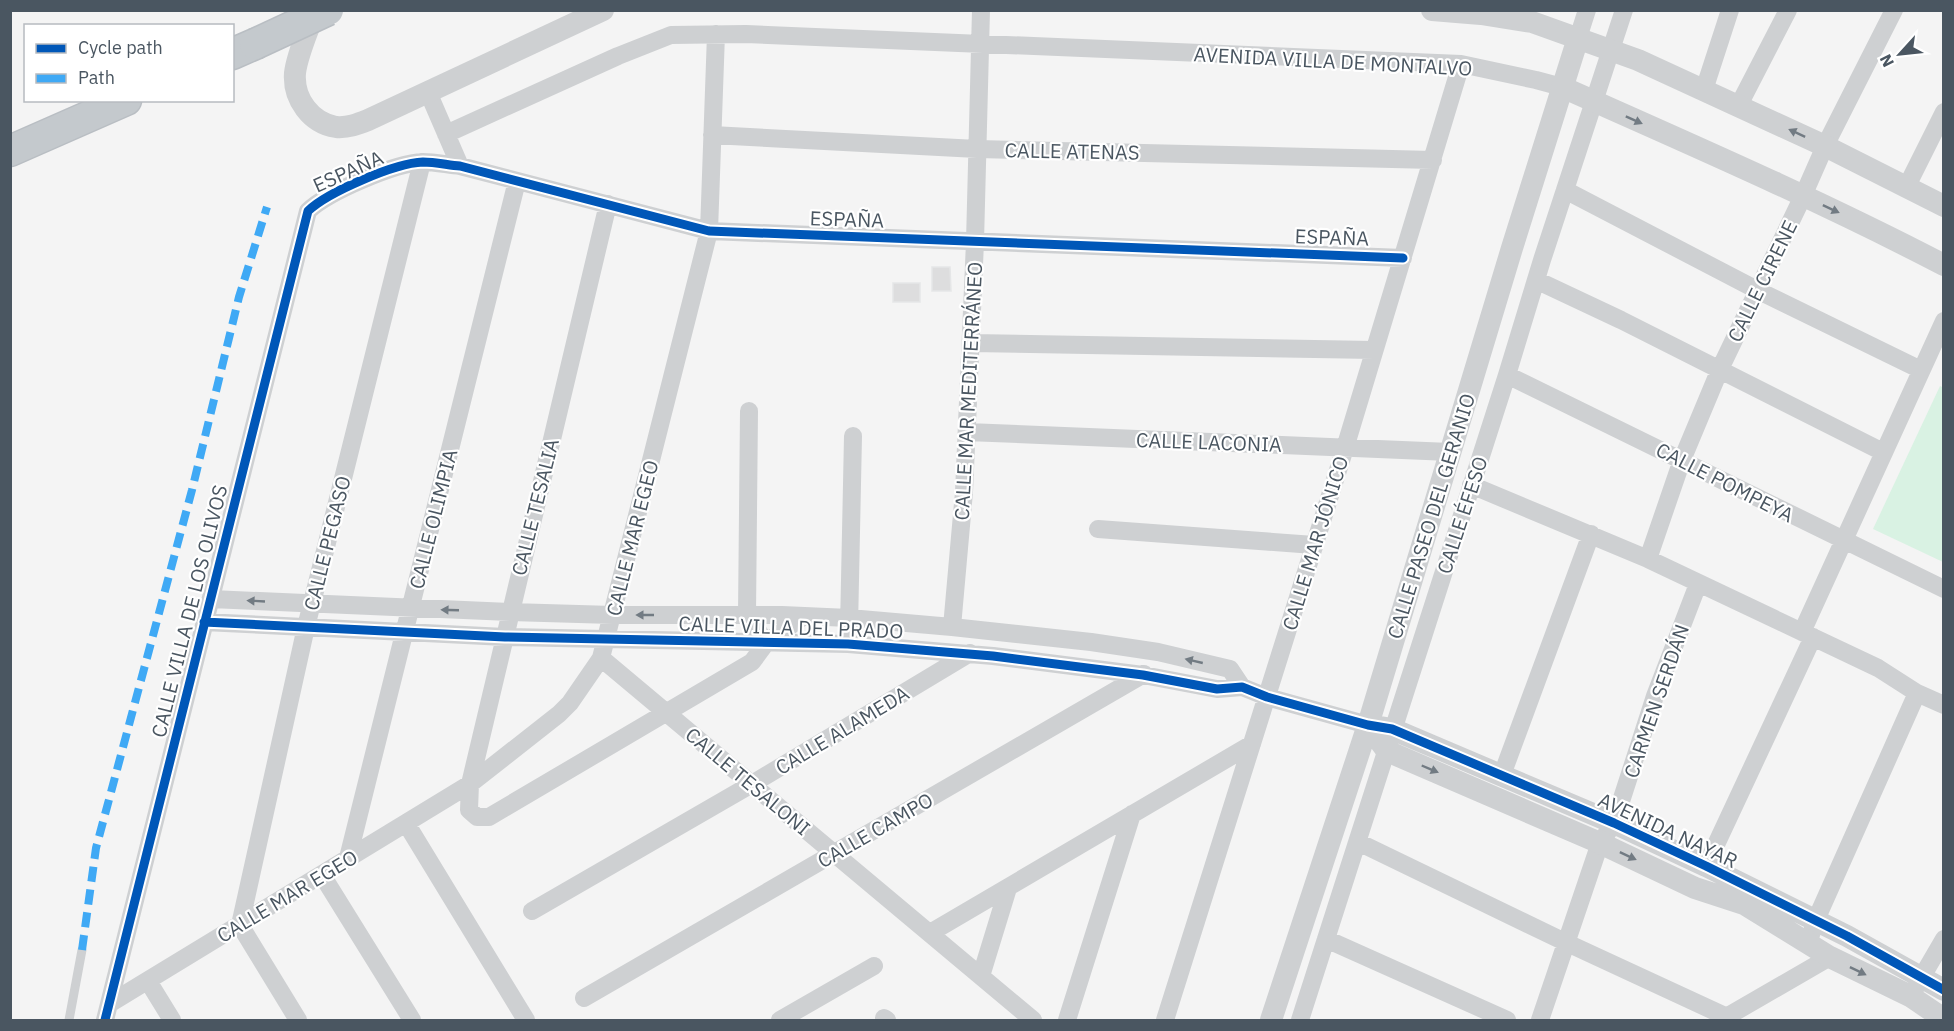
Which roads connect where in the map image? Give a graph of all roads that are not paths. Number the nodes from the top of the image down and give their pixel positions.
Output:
1 (315, 10) edge
2 (328, 10) edge
3 (603, 10) edge
4 (981, 10) edge
5 (1432, 10) edge
6 (1587, 10) edge
7 (1624, 10) edge
8 (1730, 10) edge
9 (1788, 10) edge
10 (1893, 10) edge
11 (1482, 12) edge
12 (716, 34) junction
13 (1578, 38) junction
14 (980, 43) junction
15 (244, 49) edge
16 (1612, 50) junction
17 (1461, 64) junction
18 (1562, 87) junction
19 (1704, 90) junction
20 (428, 92) junction
21 (121, 102) edge
22 (1594, 102) junction
23 (1739, 105) junction
24 (1944, 112) edge
25 (446, 134) junction
26 (712, 135) junction
27 (1825, 146) junction
28 (977, 149) junction
29 (10, 151) edge
30 (1433, 160) junction
31 (422, 162) junction
32 (460, 166) junction
33 (517, 181) junction
34 (1906, 188) junction
35 (1565, 190) junction
36 (1803, 196) junction
37 (608, 204) junction
38 (1944, 206) edge
39 (308, 211) joint
40 (709, 231) junction
41 (975, 242) junction
42 (1403, 258) junction
43 (1944, 265) edge
44 (1536, 280) junction
45 (1759, 291) junction
46 (1944, 321) edge
47 (971, 343) junction
48 (1374, 350) junction
49 (1720, 369) junction
50 (1921, 370) junction
51 (1507, 375) junction
52 (749, 411) dead end
53 (967, 432) junction
54 (853, 436) dead end
55 (1345, 448) junction
56 (1450, 452) junction
57 (1883, 452) junction
58 (1682, 460) junction
59 (1471, 485) junction
60 (1098, 529) dead end
61 (1591, 534) junction
62 (1843, 541) junction
63 (1314, 545) junction
64 (1648, 559) junction
65 (1698, 584) junction
66 (1944, 589) edge
67 (211, 599) junction
68 (312, 604) junction
69 (411, 608) junction
70 (510, 612) junction
71 (747, 614) junction
72 (613, 615) junction
73 (804, 616) junction
74 (849, 618) junction
75 (204, 622) junction
76 (306, 627) junction
77 (952, 627) junction
78 (989, 631) junction
79 (405, 633) junction
80 (1808, 634) junction
81 (505, 637) junction
82 (607, 638) junction
83 (766, 643) junction
84 (848, 644) junction
85 (1158, 652) junction
86 (969, 654) junction
87 (601, 658) junction
88 (1143, 675) junction
89 (1242, 687) junction
90 (1917, 693) junction
91 (1267, 697) junction
92 (1944, 705) edge
93 (666, 712) junction
94 (1368, 725) junction
95 (1390, 740) junction
96 (1252, 744) junction
97 (1502, 776) junction
98 (470, 784) junction
99 (752, 784) junction
100 (1132, 814) junction
101 (406, 823) junction
102 (1614, 823) junction
103 (1358, 842) junction
104 (1600, 843) junction
105 (834, 854) junction
106 (348, 858) junction
107 (1706, 866) junction
108 (322, 875) junction
109 (1008, 888) junction
110 (532, 910) dead end
111 (1815, 922) junction
112 (240, 925) junction
113 (930, 933) junction
114 (1326, 939) junction
115 (1944, 939) edge
116 (1565, 942) junction
117 (1808, 944) junction
118 (82, 950) dead end
119 (1830, 957) junction
120 (874, 966) dead end
121 (981, 976) junction
122 (148, 981) junction
123 (1916, 987) junction
124 (1944, 990) edge
125 (584, 998) dead end
126 (107, 1012) edge
127 (787, 1019) edge
128 (1724, 1019) edge
129 (1944, 1019) edge
130 (69, 1020) edge
131 (172, 1020) edge
132 (298, 1020) edge
133 (412, 1020) edge
134 (526, 1020) edge
135 (1033, 1020) edge
136 (1067, 1020) edge
137 (1165, 1020) edge
138 (1271, 1020) edge
139 (1300, 1020) edge
140 (1507, 1020) edge
141 (1540, 1020) edge

1 - 20 street
2 - 15 highway, bridge
3 - 20 street
4 - 14 street, CALLE MAR MEDITERRÁNEO
5 - 11 street
6 - 13 street, CALLE PASEO DEL GERANIO
7 - 16 street, CALLE ÉFESO
8 - 19 street
9 - 23 street
10 - 27 street, CALLE CIRENE
11 - 13 street
12 - 14 street, AVENIDA VILLA DE MONTALVO
12 - 25 street, AVENIDA VILLA DE MONTALVO
12 - 26 street, CALLE MAR EGEO
13 - 16 street
13 - 18 street, CALLE PASEO DEL GERANIO
14 - 17 street, AVENIDA VILLA DE MONTALVO
14 - 28 street, CALLE MAR MEDITERRÁNEO
16 - 19 street
16 - 22 street, CALLE ÉFESO
17 - 18 street, AVENIDA VILLA DE MONTALVO
17 - 30 street, CALLE MAR JÓNICO
18 - 22 street, AVENIDA VILLA DE MONTALVO
18 - 56 street, CALLE PASEO DEL GERANIO
19 - 23 street
20 - 25 street
21 - 29 highway
22 - 35 street, CALLE ÉFESO
22 -> 36 street, AVENIDA VILLA DE MONTALVO
27 -> 23 street
24 - 34 street
25 - 32 street
26 - 28 street, CALLE ATENAS
26 - 40 street, CALLE MAR EGEO
27 - 34 street
27 - 36 street, CALLE CIRENE
28 - 30 street, CALLE ATENAS
28 - 41 street, CALLE MAR MEDITERRÁNEO
30 - 42 street, CALLE MAR JÓNICO
31 - 32 street, ESPAÑA
31 - 39 street, ESPAÑA
31 - 68 street, CALLE PEGASO
32 - 33 street, ESPAÑA
33 - 37 street, ESPAÑA
33 - 69 street, CALLE OLIMPIA
34 - 38 street
35 - 44 street, CALLE ÉFESO
35 - 45 street
36 -> 43 street, AVENIDA VILLA DE MONTALVO
36 - 45 street, CALLE CIRENE
37 - 40 street, ESPAÑA
37 - 70 street, CALLE TESALIA
39 - 67 street, CALLE VILLA DE LOS OLIVOS
40 - 41 street, ESPAÑA
40 - 72 street, CALLE MAR EGEO
41 - 42 street, ESPAÑA
41 - 47 street, CALLE MAR MEDITERRÁNEO
42 - 48 street, CALLE MAR JÓNICO
44 - 49 street
44 - 51 street, CALLE ÉFESO
45 - 49 street, CALLE CIRENE
45 - 50 street
46 - 50 street
47 - 48 street
47 - 53 street, CALLE MAR MEDITERRÁNEO
48 - 55 street, CALLE MAR JÓNICO
49 - 57 street
49 - 58 street, CALLE CIRENE
50 - 57 street
51 - 58 street, CALLE POMPEYA
51 - 59 street, CALLE ÉFESO
52 - 71 street
53 - 55 street, CALLE LACONIA
53 - 77 street, CALLE MAR MEDITERRÁNEO
54 - 74 street
55 - 56 street, CALLE LACONIA
55 - 63 street, CALLE MAR JÓNICO
56 - 94 street, CALLE PASEO DEL GERANIO
57 - 62 street
58 - 62 street, CALLE POMPEYA
58 - 64 street, CALLE CIRENE
59 - 61 street
59 - 95 street, CALLE ÉFESO
60 - 63 street
61 - 64 street
61 - 97 street
62 - 66 street, CALLE POMPEYA
62 - 80 street
63 - 91 street, CALLE MAR JÓNICO
64 - 65 street
65 - 80 street
65 - 102 street, CARMEN SERDÁN
68 -> 67 street, CALLE VILLA DEL PRADO
67 - 75 street, CALLE VILLA DE LOS OLIVOS
68 - 69 street, CALLE VILLA DEL PRADO
68 - 76 street, CALLE PEGASO
70 -> 69 street, CALLE VILLA DEL PRADO
69 - 79 street, CALLE OLIMPIA
70 - 72 street, CALLE VILLA DEL PRADO
70 - 81 street, CALLE TESALIA
71 -> 72 street, CALLE VILLA DEL PRADO
71 - 73 street, CALLE VILLA DEL PRADO
71 - 83 street
72 - 82 street, CALLE MAR EGEO
73 - 74 street, CALLE VILLA DEL PRADO
73 - 83 street
74 - 77 street, CALLE VILLA DEL PRADO
74 - 84 street
75 - 76 street, CALLE VILLA DEL PRADO
75 - 126 street, CALLE VILLA DE LOS OLIVOS
76 - 79 street, CALLE VILLA DEL PRADO
76 - 112 street, CALLE PEGASO
77 - 78 street, CALLE VILLA DEL PRADO
78 - 85 street, CALLE VILLA DEL PRADO
78 - 86 street, CALLE ALAMEDA
79 - 81 street, CALLE VILLA DEL PRADO
79 - 106 street, CALLE OLIMPIA
80 - 90 street
80 - 107 street
81 - 82 street, CALLE VILLA DEL PRADO
81 - 98 street, CALLE TESALIA
82 - 83 street, CALLE VILLA DEL PRADO
82 - 87 street, CALLE MAR EGEO
83 - 84 street, CALLE VILLA DEL PRADO
83 - 93 street
84 - 86 street, CALLE VILLA DEL PRADO
85 - 88 street, CALLE CAMPO
89 -> 85 street, CALLE VILLA DEL PRADO
86 - 88 street, CALLE VILLA DEL PRADO
86 - 99 street, CALLE ALAMEDA
87 - 93 street, CALLE TESALONI
87 - 98 street, CALLE MAR EGEO
88 - 89 street, CALLE VILLA DEL PRADO
88 - 105 street, CALLE CAMPO
89 - 91 street, CALLE VILLA DEL PRADO
90 - 92 street
90 - 111 street
91 - 94 street, CALLE VILLA DEL PRADO
91 - 96 street, CALLE MAR JÓNICO
93 - 98 street, CALLE TESALIA
93 - 99 street, CALLE TESALONI
94 - 95 street
94 - 138 street, CALLE PASEO DEL GERANIO
95 - 97 street, AVENIDA NAYAR
95 - 103 street, CALLE ÉFESO
95 -> 104 street, AVENIDA NAYAR
96 - 100 street
96 - 137 street, CALLE MAR JÓNICO
97 - 102 street, AVENIDA NAYAR
98 - 101 street, CALLE MAR EGEO
99 - 105 street, CALLE TESALONI
99 - 110 street, CALLE ALAMEDA
100 - 109 street
100 - 136 street
101 - 106 street, CALLE MAR EGEO
101 - 134 street
102 - 104 street, CARMEN SERDÁN
102 - 107 street, AVENIDA NAYAR
103 - 114 street, CALLE ÉFESO
103 - 116 street
104 - 116 street, CARMEN SERDÁN
104 -> 117 street, AVENIDA NAYAR
105 - 113 street, CALLE TESALONI
105 - 125 street, CALLE CAMPO
106 - 108 street, CALLE MAR EGEO
107 - 111 street, AVENIDA NAYAR
108 - 112 street, CALLE MAR EGEO
108 - 133 street
109 - 113 street
109 - 121 street
111 - 117 street
111 - 123 street, AVENIDA NAYAR
112 - 122 street, CALLE MAR EGEO
112 - 132 street
113 - 121 street, CALLE TESALONI
114 - 139 street, CALLE ÉFESO
114 - 140 street
115 - 123 street
116 - 128 street
116 - 141 street, CARMEN SERDÁN
117 - 119 street, AVENIDA NAYAR
118 - 130 lane
119 -> 123 street, AVENIDA NAYAR
119 - 128 street
120 - 127 street
121 - 135 street, CALLE TESALONI
122 - 126 street, CALLE MAR EGEO
122 - 131 street
123 - 124 street, AVENIDA NAYAR
123 - 129 street, AVENIDA NAYAR

